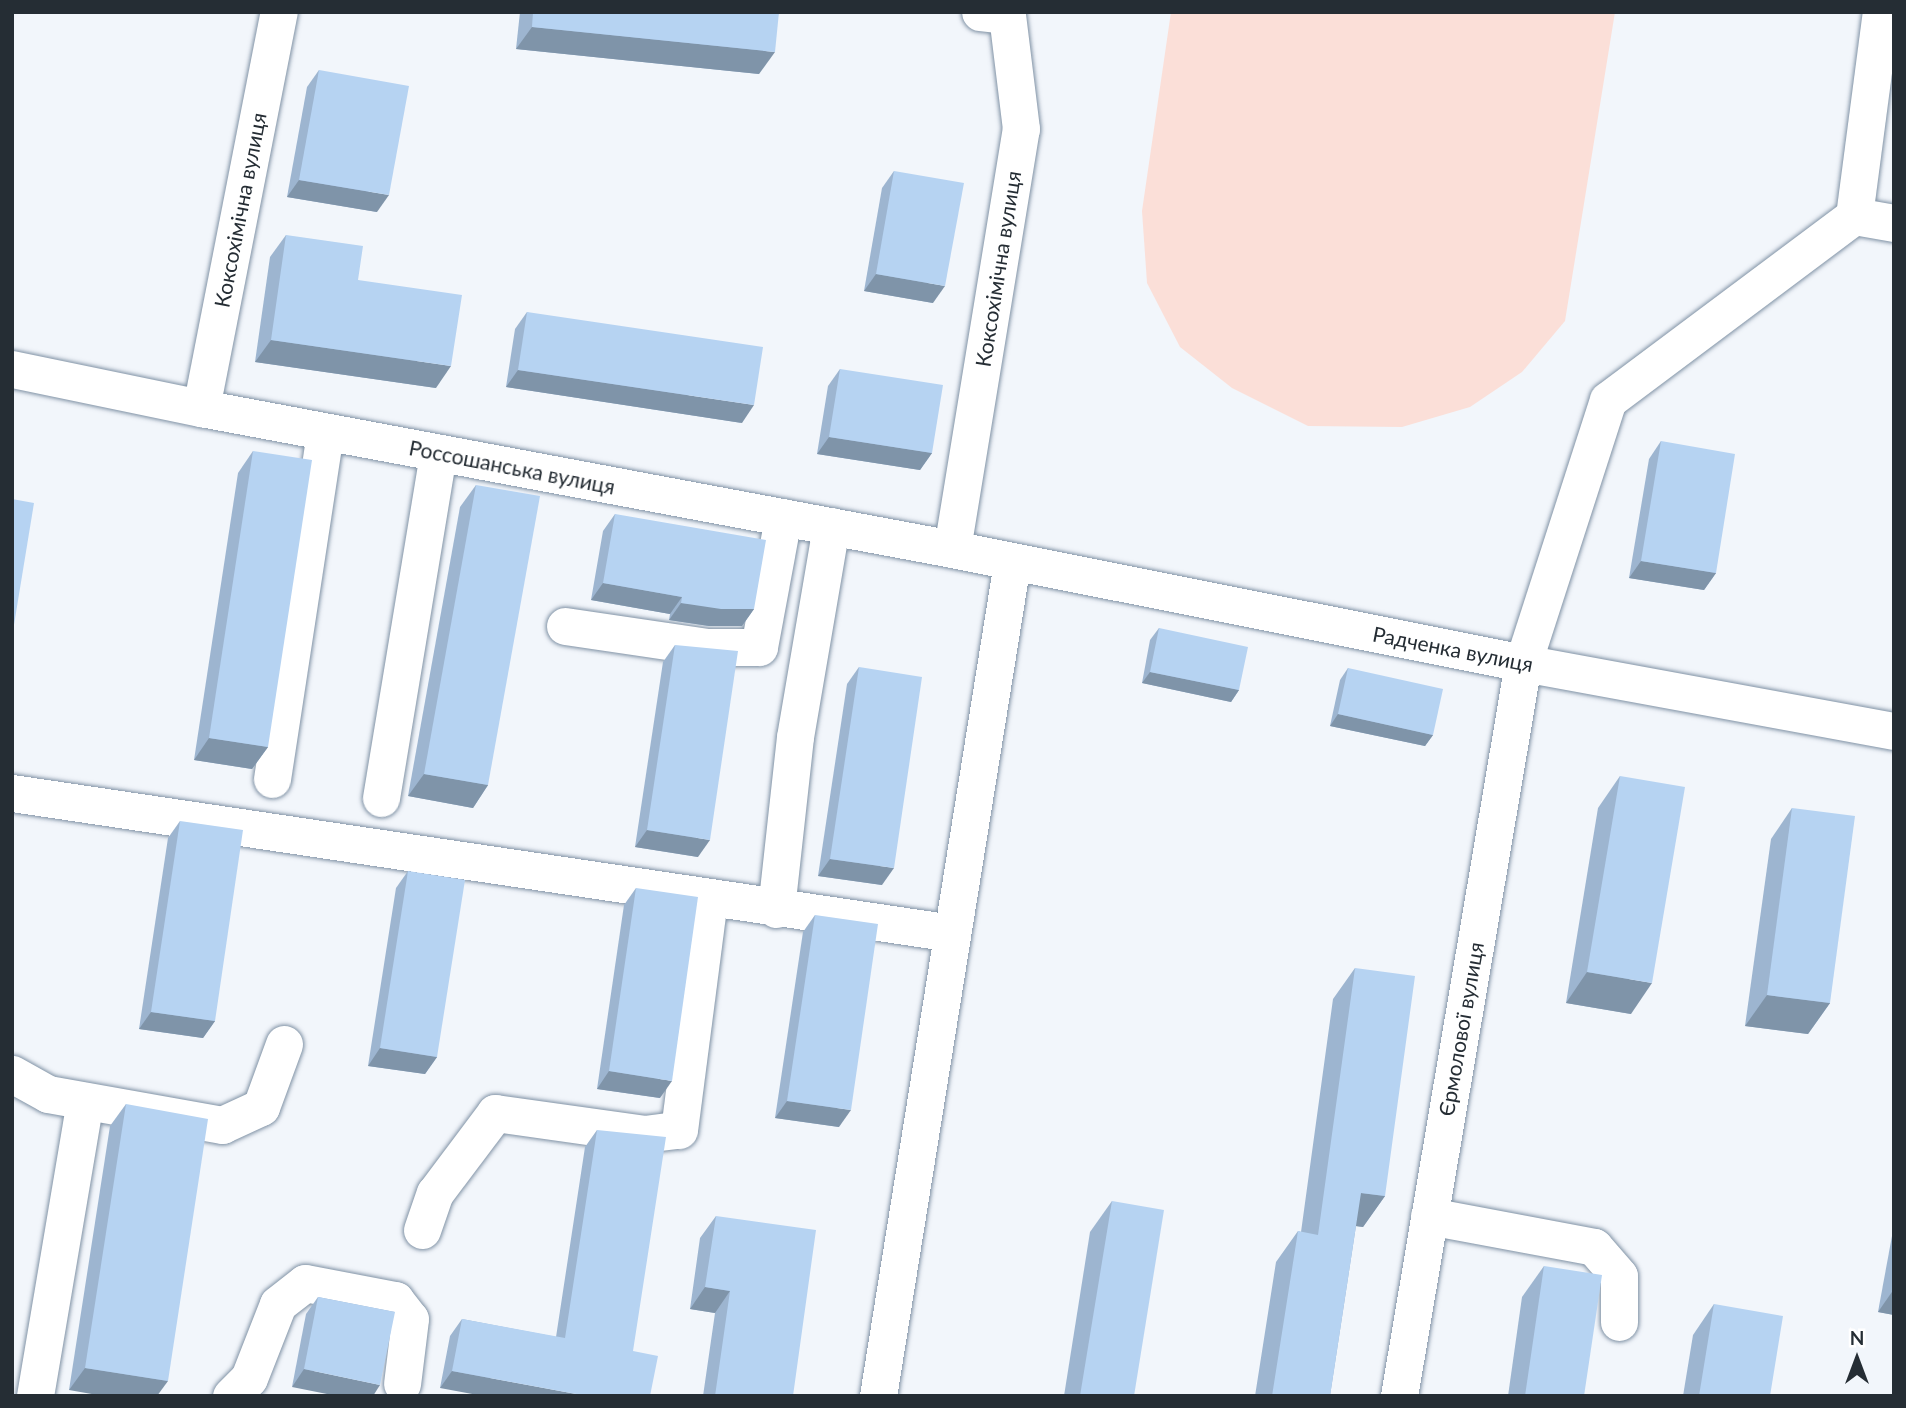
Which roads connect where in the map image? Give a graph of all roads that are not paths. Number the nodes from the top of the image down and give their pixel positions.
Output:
1 (279, 12) edge
2 (980, 12) edge
3 (1881, 12) edge
4 (1854, 216) junction
5 (1894, 223) edge
6 (12, 369) edge
7 (201, 408) junction
8 (325, 432) junction
9 (438, 453) junction
10 (783, 517) junction
11 (831, 526) junction
12 (953, 549) junction
13 (1012, 562) junction
14 (565, 626) dead end
15 (1523, 663) junction
16 (1894, 731) edge
17 (272, 779) dead end
18 (12, 793) edge
19 (382, 798) dead end
20 (709, 898) junction
21 (776, 909) junction
22 (952, 933) junction
23 (284, 1044) dead end
24 (12, 1074) edge
25 (85, 1101) junction
26 (1429, 1216) junction
27 (422, 1230) dead end
28 (1619, 1322) dead end
29 (402, 1384) dead end
30 (35, 1396) edge
31 (231, 1396) edge
32 (878, 1396) edge
33 (1399, 1396) edge

1 - 7 street, Коксохімічна вулиця
2 - 12 street, Коксохімічна вулиця
3 - 4 street
4 - 5 street
4 - 15 street, Єрмолової вулиця
6 - 7 street, Россошанська вулиця
7 - 8 street, Россошанська вулиця
8 - 9 street, Россошанська вулиця
8 - 17 street
9 - 10 street, Россошанська вулиця
9 - 19 street
10 - 11 street, Россошанська вулиця
10 - 14 street
11 - 12 street, Россошанська вулиця
11 - 21 street
12 - 13 street, Россошанська вулиця
13 - 15 street, Радченка вулиця
13 - 22 street
15 - 16 street, Радченка вулиця
15 - 26 street, Єрмолової вулиця
18 - 20 street
20 - 21 street
20 - 27 street
21 - 22 street
22 - 32 street
23 - 25 street
24 - 25 street
25 - 30 street
26 - 28 street
26 - 33 street, Єрмолової вулиця
29 - 31 street

